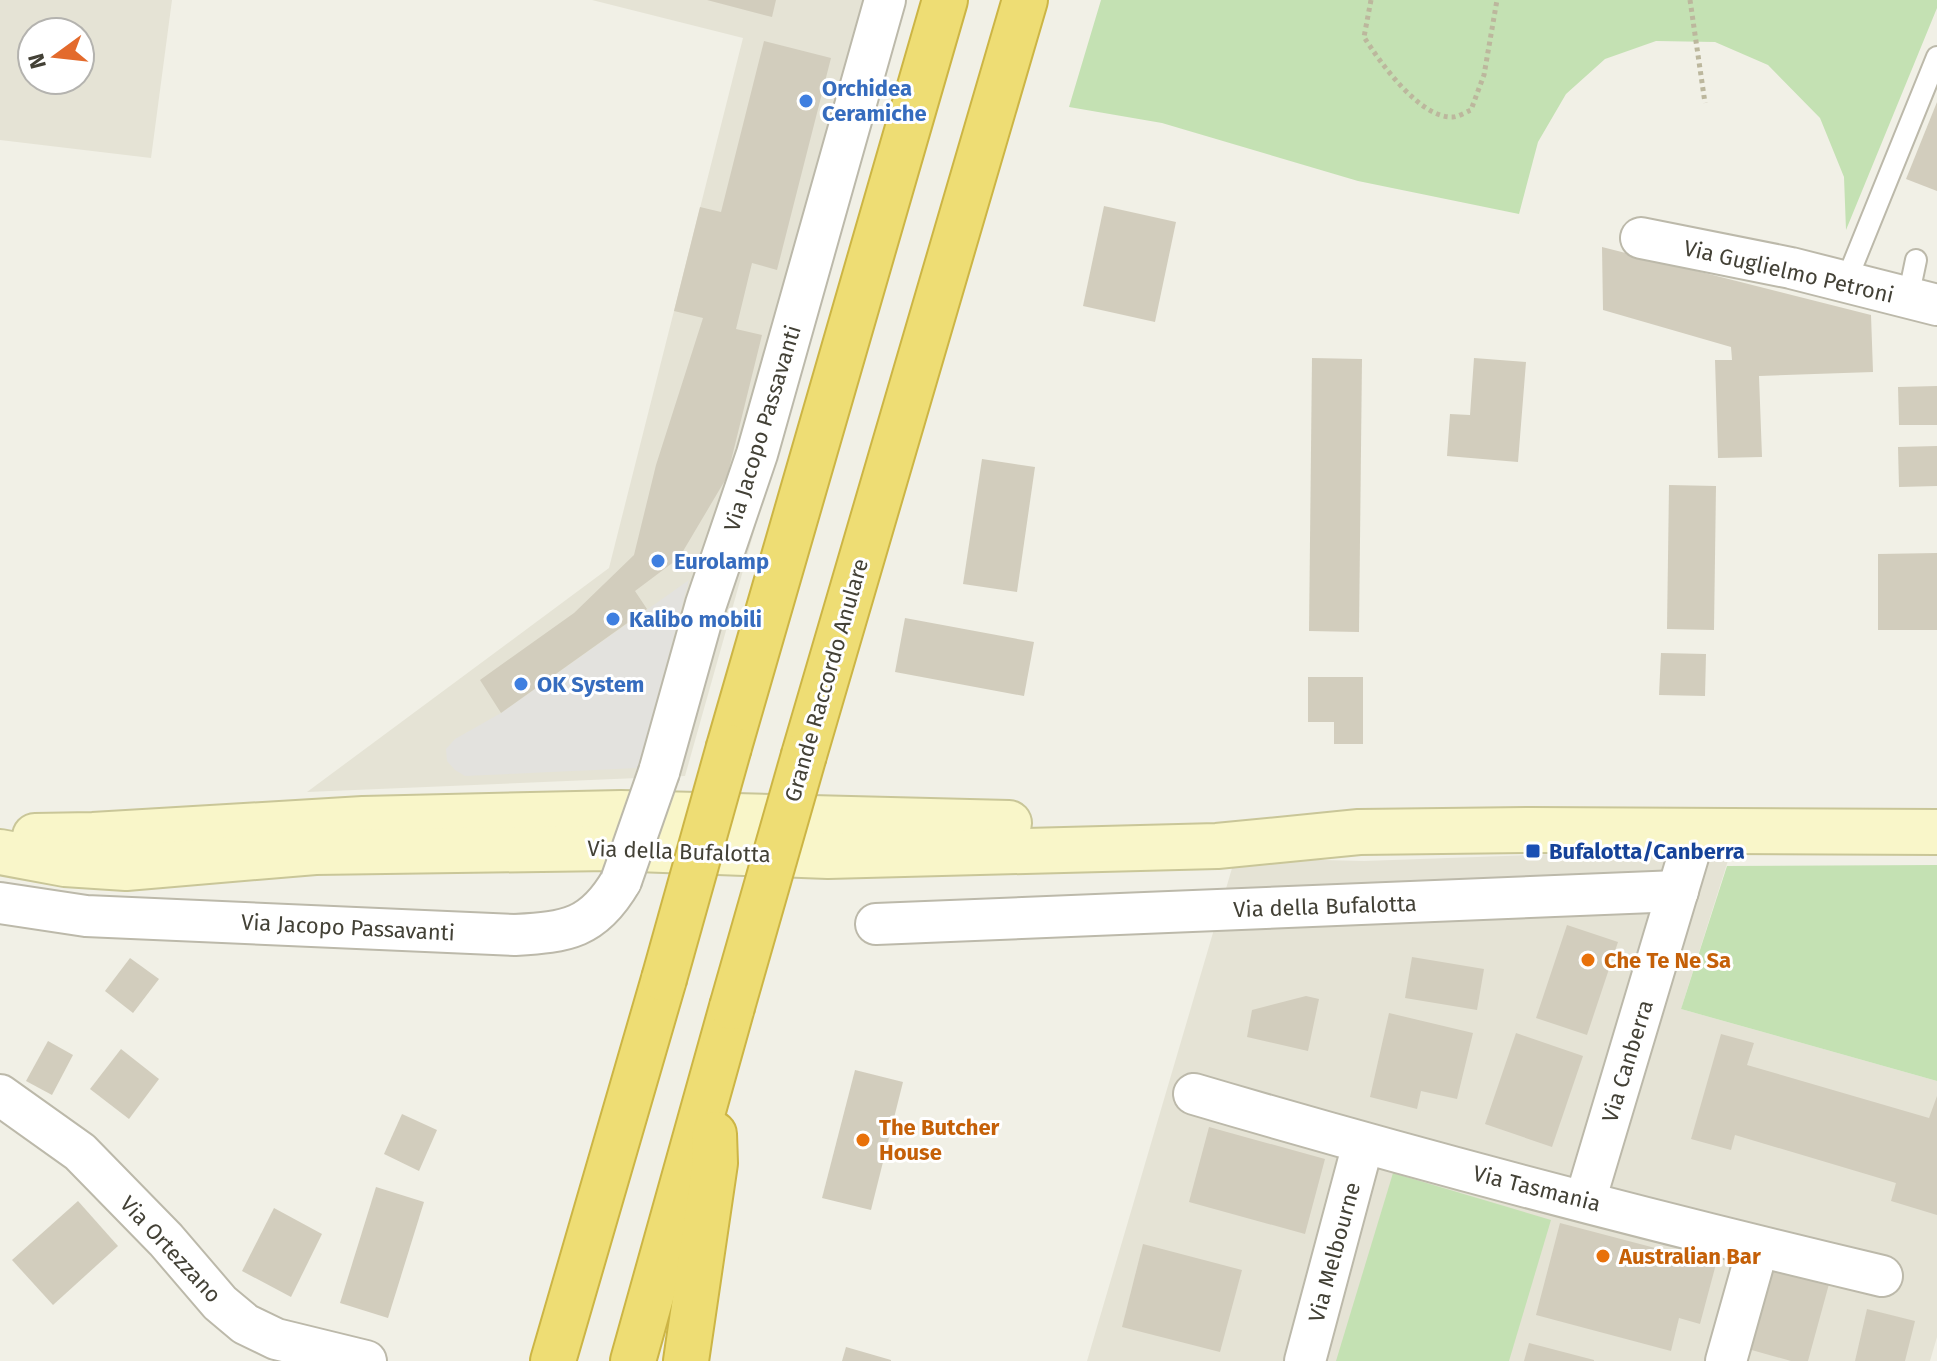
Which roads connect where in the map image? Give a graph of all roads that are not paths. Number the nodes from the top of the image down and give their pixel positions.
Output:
1 (885, 0) edge
2 (945, 0) edge
3 (1025, 0) edge
4 (1937, 57) edge
5 (1641, 238) dead end
6 (1845, 284) junction
7 (1920, 288) edge
8 (1696, 830) junction
9 (1359, 832) junction
10 (1937, 832) edge
11 (0, 837) edge
12 (0, 852) edge
13 (1678, 891) junction
14 (0, 903) edge
15 (876, 924) dead end
16 (712, 1077) junction
17 (1194, 1094) dead end
18 (0, 1095) edge
19 (1363, 1144) junction
20 (1585, 1201) junction
21 (1758, 1247) junction
22 (1882, 1276) dead end
23 (366, 1361) edge
24 (553, 1361) edge
25 (633, 1361) edge
26 (686, 1361) edge
27 (1305, 1361) edge
28 (1726, 1361) edge

1 - 14 street, Via Jacopo Passavanti, bridge
2 - 24 highway, bridge
3 - 16 highway, Grande Raccordo Anulare, bridge
4 - 6 lane
5 - 6 street, Via Guglielmo Petroni
6 - 7 street, Via Guglielmo Petroni
8 - 9 street, Via della Bufalotta
8 - 10 street, Via della Bufalotta
8 - 13 street, Via Canberra
9 - 11 street, Via della Bufalotta
9 - 12 street, Via della Bufalotta
13 - 15 street, Via della Bufalotta
13 - 20 street, Via Canberra
16 - 25 highway, Grande Raccordo Anulare
16 - 26 highway
17 - 19 street, Via Tasmania
18 - 23 street, Via Ortezzano
19 - 20 street, Via Tasmania
19 - 27 street, Via Melbourne
20 - 21 street, Via Tasmania
21 - 22 street, Via Tasmania
21 - 28 street

